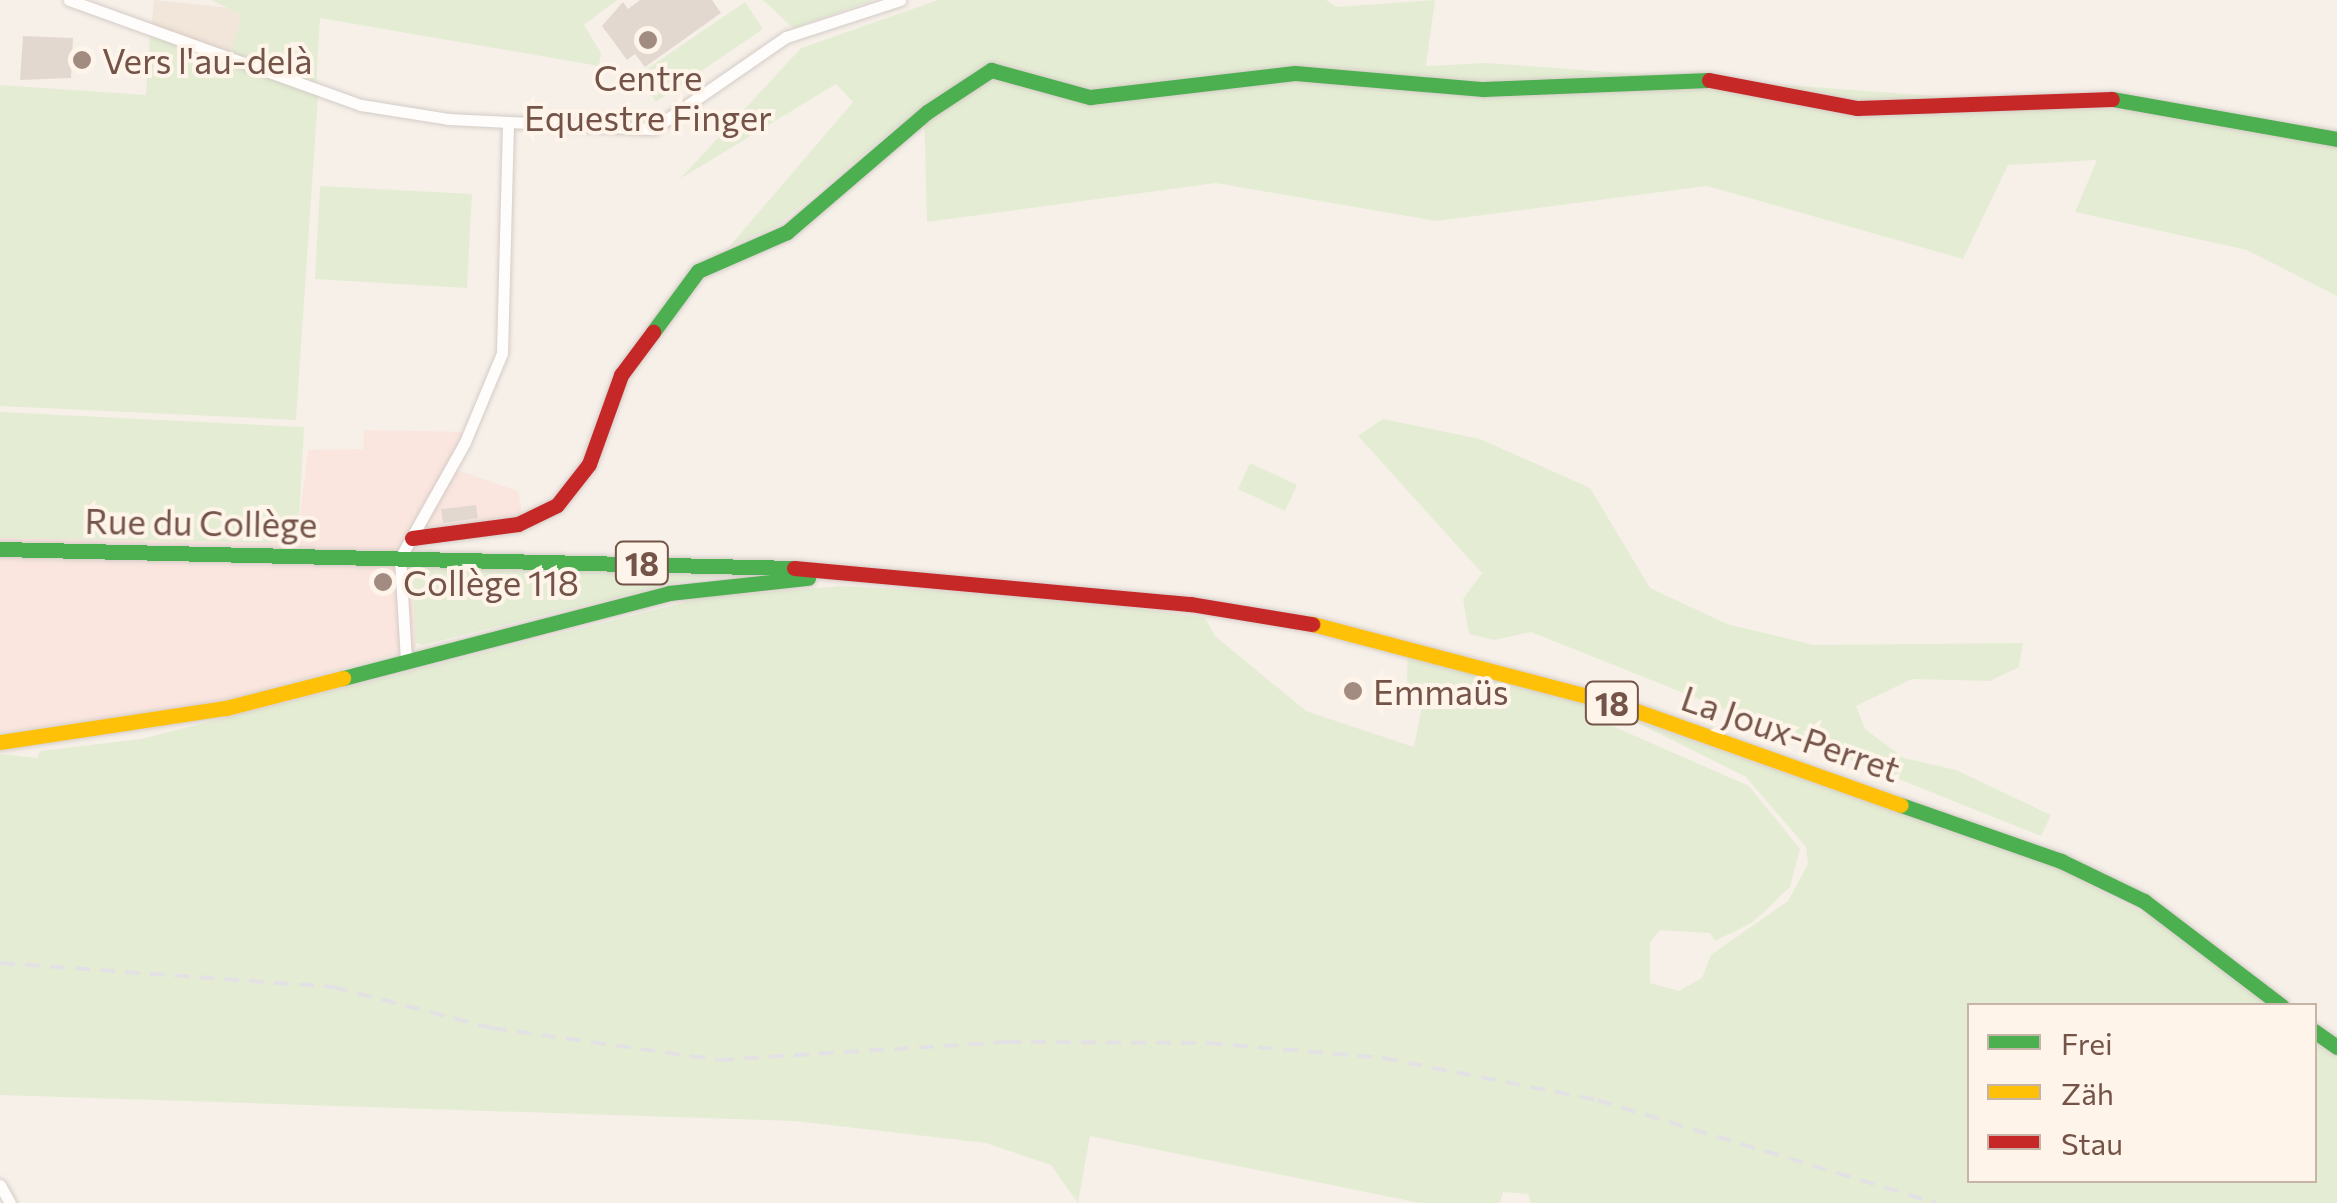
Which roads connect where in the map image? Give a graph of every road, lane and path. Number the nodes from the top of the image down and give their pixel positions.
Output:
1 (69, 0) edge
2 (900, 0) edge
3 (508, 123) junction
4 (2337, 140) edge
5 (412, 538) junction
6 (0, 548) edge
7 (400, 558) junction
8 (884, 576) junction
9 (406, 660) junction
10 (0, 742) edge
11 (2278, 1003) edge
12 (0, 1185) edge
13 (10, 1203) edge

1 - 3 street
2 - 3 street
3 - 5 street
4 - 5 main road
5 - 7 street
6 - 7 main road, Rue du Collège / 18
7 - 8 main road, La Joux-Perret / 18
7 - 9 street
8 - 9 main road, La Joux-Perret / 18
8 - 11 main road, La Joux-Perret / 18
9 - 10 main road, 18
12 - 13 street

